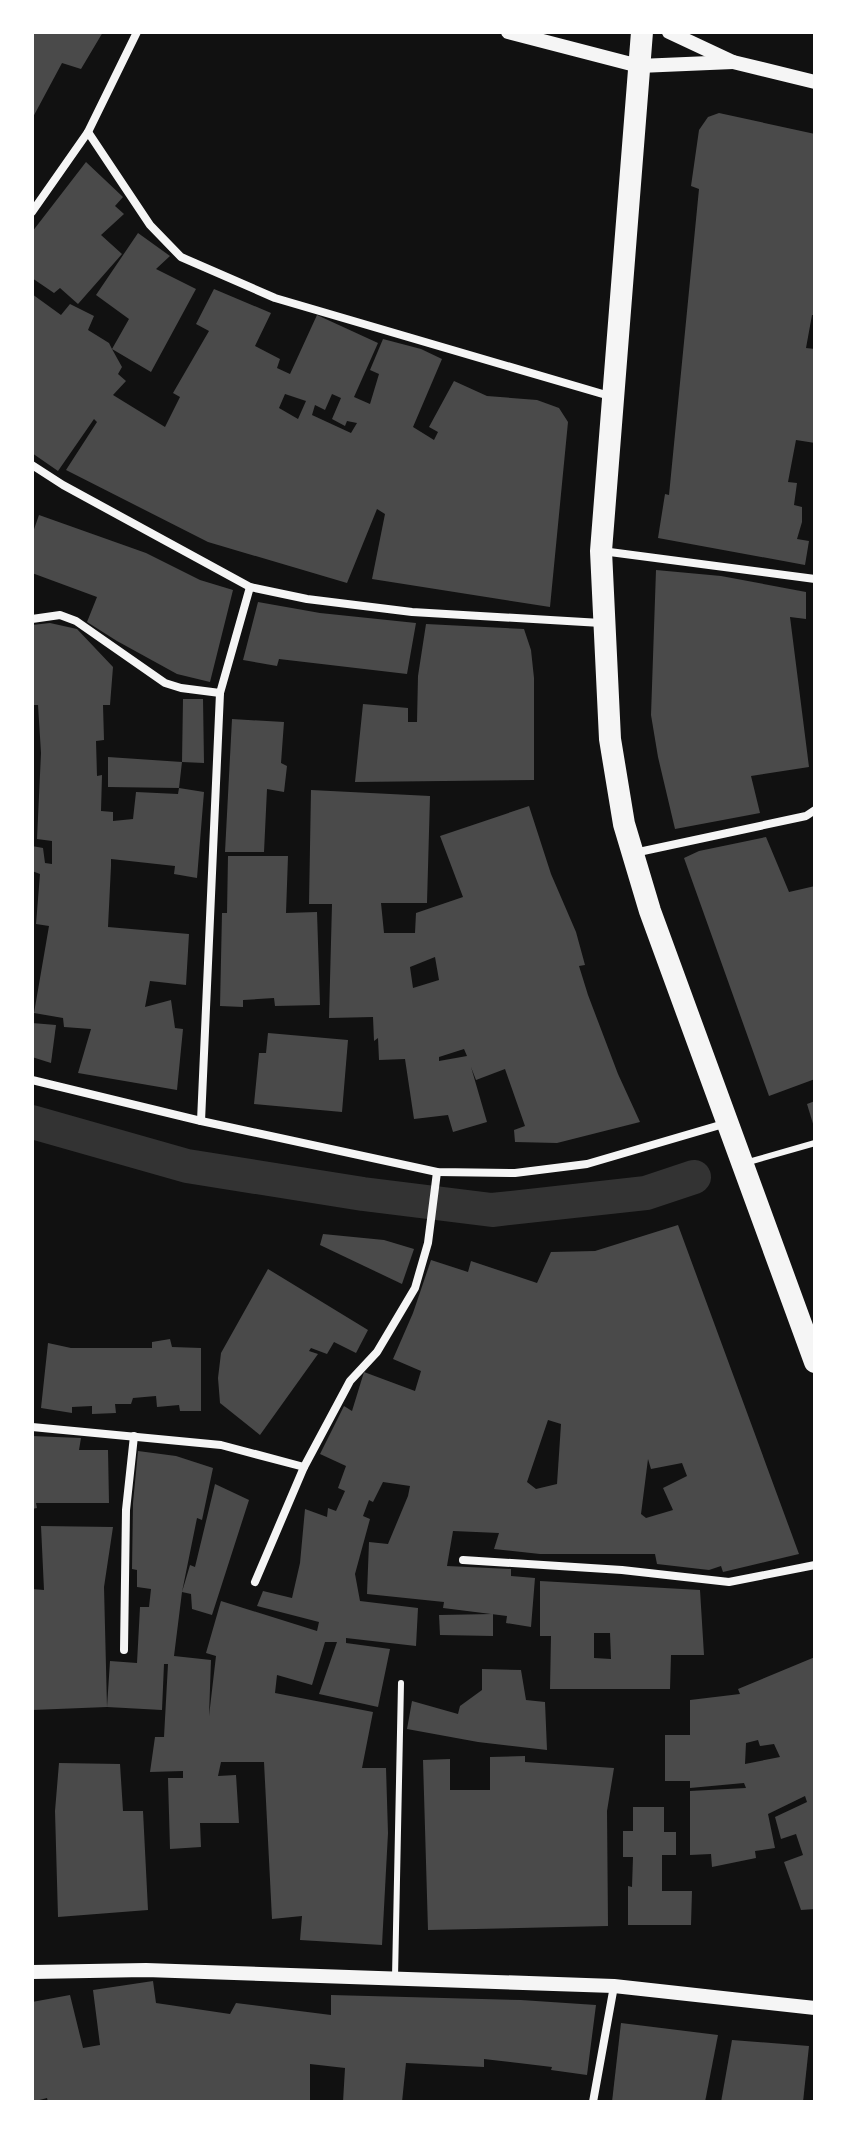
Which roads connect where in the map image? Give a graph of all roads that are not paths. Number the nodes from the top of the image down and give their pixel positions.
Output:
1 (137, 32) edge
2 (508, 32) edge
3 (642, 32) edge
4 (669, 32) edge
5 (733, 62) junction
6 (639, 66) junction
7 (815, 82) edge
8 (88, 132) junction
9 (32, 212) edge
10 (613, 397) junction
11 (32, 465) edge
12 (601, 551) junction
13 (815, 579) edge
14 (250, 587) junction
15 (32, 619) edge
16 (604, 623) junction
17 (220, 693) junction
18 (815, 810) edge
19 (633, 854) junction
20 (32, 1080) edge
21 (201, 1121) junction
22 (727, 1123) junction
23 (815, 1143) edge
24 (742, 1164) junction
25 (437, 1172) junction
26 (815, 1362) edge
27 (32, 1427) edge
28 (134, 1436) junction
29 (304, 1467) junction
30 (463, 1560) dead end
31 (815, 1565) edge
32 (255, 1582) dead end
33 (124, 1650) dead end
34 (401, 1683) dead end
35 (32, 1972) edge
36 (395, 1978) junction
37 (614, 1986) junction
38 (815, 2008) edge
39 (593, 2102) edge

1 - 8 street
2 - 6 street
3 - 6 highway
4 - 5 street
5 - 6 street
5 - 7 street
6 - 10 highway
8 - 9 street
8 - 10 street
10 - 12 highway
11 - 14 street
12 - 13 street
12 - 16 highway
14 - 16 street
14 - 17 street
15 - 17 street
16 - 19 highway
17 - 21 street
18 - 19 street
19 - 22 highway
20 - 21 street
21 - 25 street
22 - 24 highway
22 - 25 street
23 - 24 lane
24 - 26 highway
25 - 29 street
27 - 28 street
28 - 29 street
28 - 33 street
29 - 32 street
30 - 31 street
34 - 36 lane
35 - 36 street
36 - 37 street
37 - 38 street
37 - 39 street

